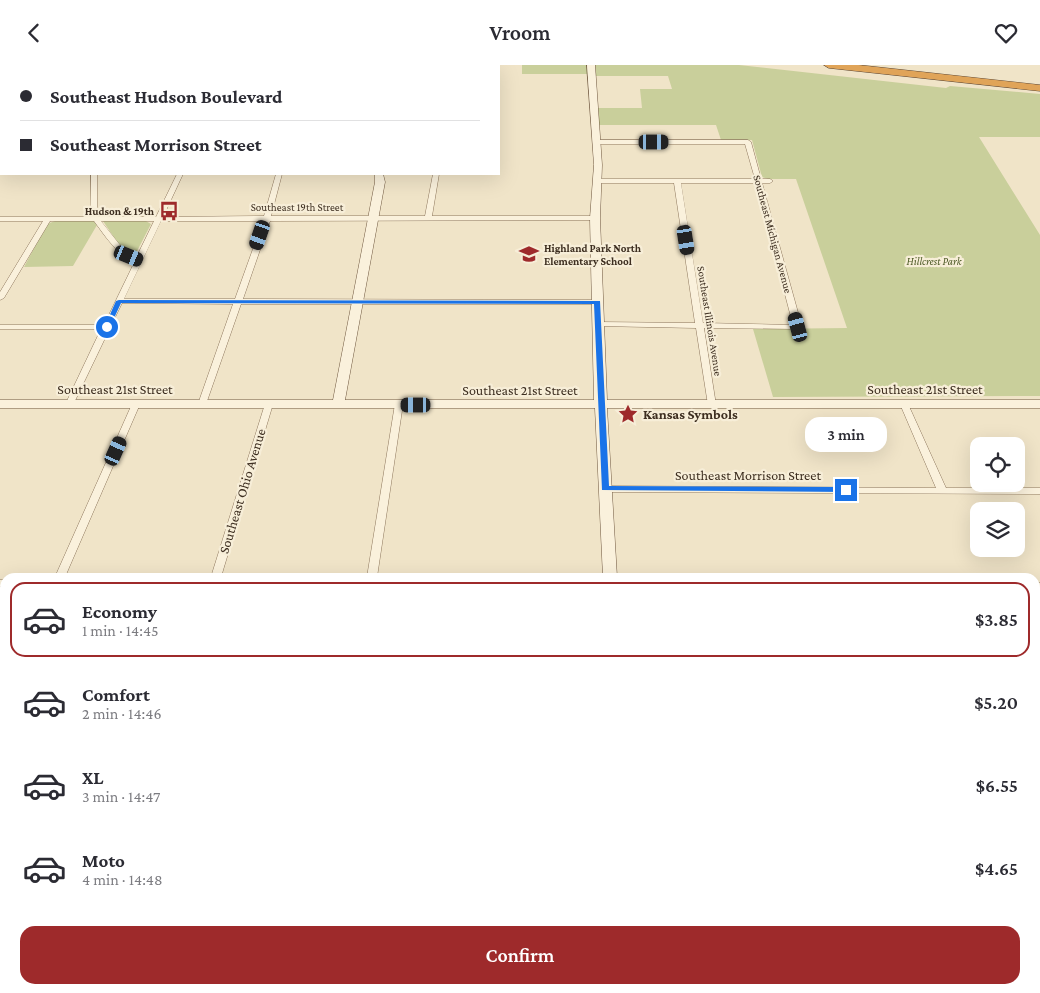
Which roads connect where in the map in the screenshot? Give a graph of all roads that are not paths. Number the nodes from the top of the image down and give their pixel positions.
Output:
1 (428, 65) edge
2 (456, 65) edge
3 (591, 65) edge
4 (829, 65) edge
5 (865, 65) edge
6 (1000, 80) joint
7 (1040, 86) edge
8 (597, 142) junction
9 (94, 175) edge
10 (180, 175) edge
11 (279, 175) edge
12 (379, 175) edge
13 (436, 175) edge
14 (597, 181) junction
15 (677, 181) junction
16 (759, 181) junction
17 (770, 181) dead end
18 (48, 218) junction
19 (97, 218) junction
20 (595, 218) junction
21 (0, 219) edge
22 (158, 219) junction
23 (266, 219) junction
24 (373, 219) junction
25 (428, 219) junction
26 (139, 260) junction
27 (0, 298) edge
28 (357, 300) junction
29 (119, 301) junction
30 (237, 301) junction
31 (597, 302) junction
32 (598, 324) junction
33 (699, 325) junction
34 (0, 327) edge
35 (107, 327) junction
36 (1040, 403) edge
37 (0, 404) edge
38 (136, 404) junction
39 (202, 404) junction
40 (268, 404) junction
41 (338, 404) junction
42 (904, 404) junction
43 (69, 405) junction
44 (399, 405) junction
45 (601, 405) junction
46 (712, 405) junction
47 (605, 489) junction
48 (942, 490) junction
49 (1040, 491) edge
50 (62, 573) edge
51 (217, 573) edge
52 (373, 573) edge
53 (610, 573) edge

1 - 2 street
3 - 8 street
4 - 7 highway
5 - 6 highway
6 - 7 highway
8 - 14 street
8 - 16 street, Southeast Michigan Avenue
9 - 19 street
10 - 22 street
11 - 23 street
12 - 24 street
13 - 25 street
14 - 15 street
14 - 20 street
15 - 16 street
15 - 33 street, Southeast Illinois Avenue
16 - 17 street
16 - 33 street, Southeast Michigan Avenue
18 - 19 street, Southeast 19th Street
18 - 21 street, Southeast 19th Street
18 - 27 street
19 - 22 street, Southeast 19th Street
19 - 26 street
20 - 25 street, Southeast 19th Street
20 - 31 street
22 - 23 street, Southeast 19th Street
22 - 26 street
23 - 24 street, Southeast 19th Street
23 - 30 street
24 - 25 street, Southeast 19th Street
24 - 28 street
26 - 29 street
28 - 30 street
28 - 31 street
28 - 41 street
29 - 30 street
29 - 35 street
30 - 39 street
31 - 32 street
32 - 33 street
32 - 45 street
33 - 46 street, Southeast Illinois Avenue
34 - 35 street
35 - 43 street
36 - 42 street, Southeast 21st Street
37 - 43 street, Southeast 21st Street
38 - 39 street, Southeast 21st Street
38 - 43 street, Southeast 21st Street
38 - 50 street
39 - 40 street, Southeast 21st Street
40 - 41 street, Southeast 21st Street
40 - 51 street, Southeast Ohio Avenue
41 - 44 street, Southeast 21st Street
42 - 46 street, Southeast 21st Street
42 - 48 street
44 - 45 street, Southeast 21st Street
44 - 52 street
45 - 46 street, Southeast 21st Street
45 - 47 street
47 - 48 street, Southeast Morrison Street
47 - 53 street
48 - 49 street, Southeast Morrison Street

